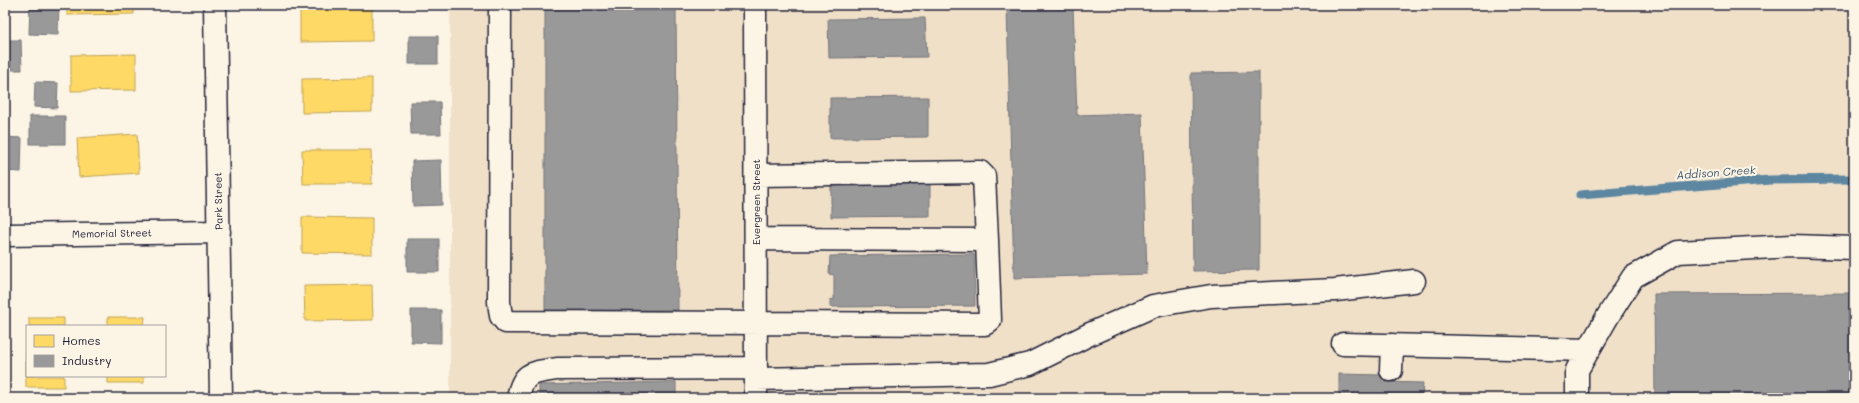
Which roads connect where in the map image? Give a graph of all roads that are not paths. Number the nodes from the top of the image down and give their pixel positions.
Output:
1 (215, 5) edge
2 (500, 5) edge
3 (755, 5) edge
4 (756, 175) junction
5 (219, 232) junction
6 (5, 235) edge
7 (756, 239) junction
8 (987, 240) junction
9 (1854, 248) edge
10 (1414, 281) dead end
11 (756, 323) junction
12 (1343, 344) dead end
13 (1392, 345) junction
14 (1589, 350) junction
15 (1391, 370) dead end
16 (756, 382) edge
17 (221, 398) edge
18 (518, 398) edge
19 (1577, 398) edge

1 - 5 street, Park Street
2 - 11 street
3 - 4 street, Evergreen Street
4 - 7 street, Evergreen Street
4 - 8 street
5 - 6 street, Memorial Street
5 - 17 street, Park Street
7 - 8 street
7 - 11 street, Evergreen Street
8 - 11 street
9 - 14 street
10 - 16 street
11 - 16 street, Evergreen Street
12 - 13 street
13 - 14 street
13 - 15 street
14 - 19 street
16 - 18 street

